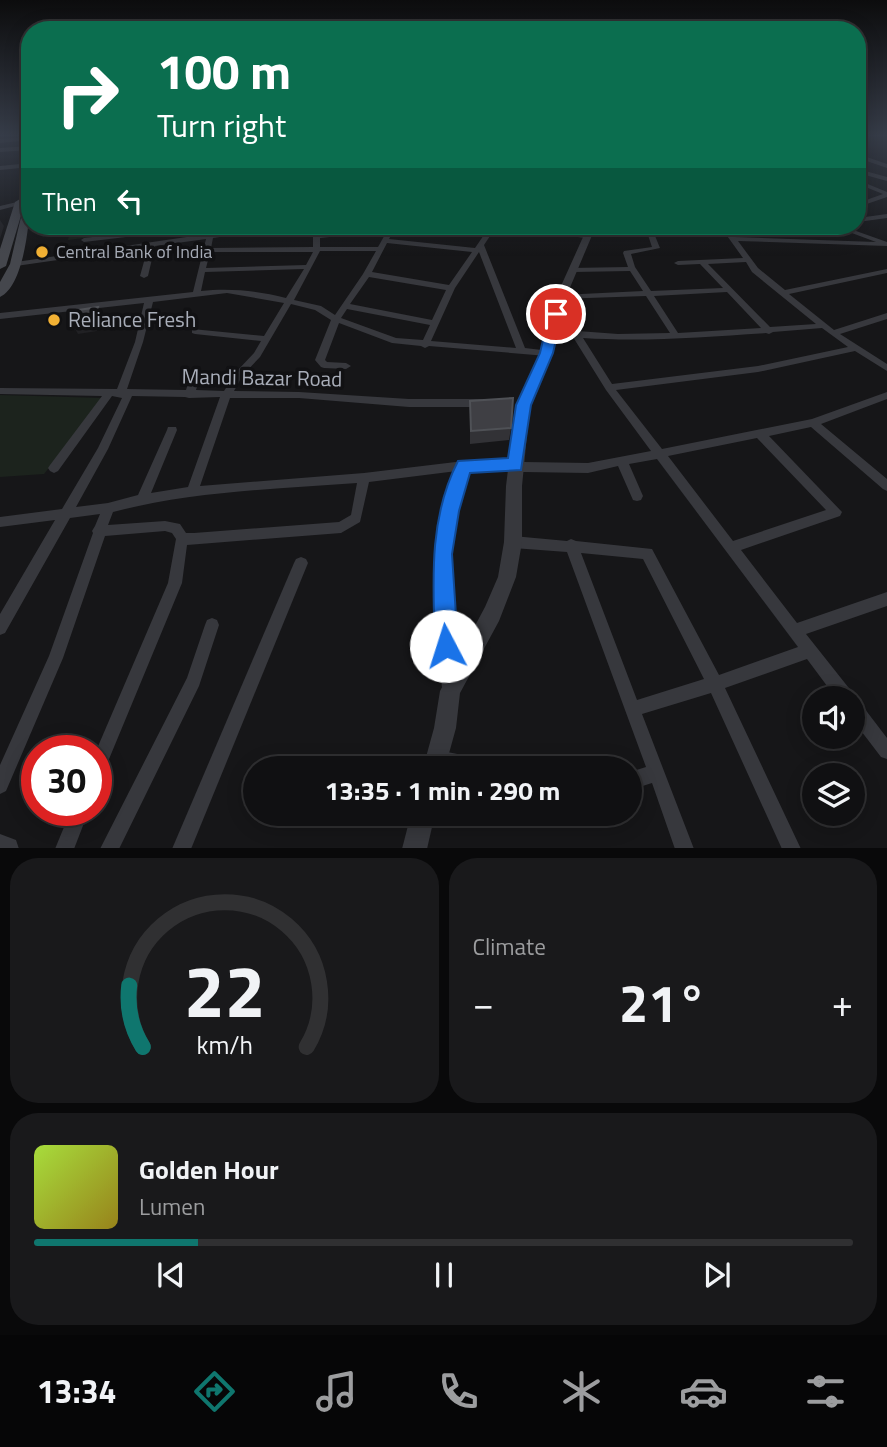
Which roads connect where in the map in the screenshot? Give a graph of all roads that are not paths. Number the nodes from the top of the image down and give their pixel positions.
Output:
1 (866, 186) edge
2 (887, 195) edge
3 (21, 200) edge
4 (866, 201) edge
5 (866, 203) edge
6 (877, 205) dead end
7 (0, 208) edge
8 (886, 212) edge
9 (21, 213) edge
10 (866, 218) edge
11 (887, 232) edge
12 (21, 234) edge
13 (126, 235) edge
14 (210, 235) joint
15 (327, 235) edge
16 (387, 235) edge
17 (489, 235) edge
18 (587, 235) edge
19 (651, 235) edge
20 (730, 235) edge
21 (867, 235) joint
22 (318, 236) joint
23 (733, 239) junction
24 (84, 240) dead end
25 (152, 244) junction
26 (887, 244) edge
27 (382, 245) junction
28 (478, 248) junction
29 (207, 250) junction
30 (317, 250) junction
31 (746, 260) junction
32 (702, 262) junction
33 (678, 263) dead end
34 (16, 264) junction
35 (0, 266) edge
36 (309, 267) junction
37 (632, 268) junction
38 (202, 270) junction
39 (574, 270) junction
40 (887, 271) edge
41 (367, 274) junction
42 (144, 276) dead end
43 (451, 288) junction
44 (728, 290) junction
45 (0, 293) edge
46 (197, 293) junction
47 (782, 293) junction
48 (648, 295) junction
49 (561, 297) junction
50 (149, 300) junction
51 (288, 301) junction
52 (346, 306) junction
53 (0, 316) edge
54 (887, 316) edge
55 (336, 320) junction
56 (433, 323) junction
57 (821, 326) junction
58 (195, 331) dead end
59 (769, 331) junction
60 (551, 332) junction
61 (833, 333) junction
62 (675, 335) junction
63 (577, 336) junction
64 (267, 339) junction
65 (425, 345) junction
66 (857, 348) junction
67 (521, 349) junction
68 (547, 353) junction
69 (346, 366) dead end
70 (887, 368) edge
71 (197, 371) dead end
72 (609, 388) junction
73 (0, 391) edge
74 (108, 395) junction
75 (124, 395) junction
76 (189, 395) junction
77 (226, 395) junction
78 (887, 395) edge
79 (498, 404) edge
80 (813, 423) junction
81 (172, 430) dead end
82 (761, 435) junction
83 (661, 455) junction
84 (622, 462) junction
85 (515, 465) junction
86 (464, 466) junction
87 (54, 468) dead end
88 (364, 478) junction
89 (886, 485) edge
90 (192, 491) junction
91 (637, 496) dead end
92 (142, 499) junction
93 (108, 508) junction
94 (67, 513) junction
95 (0, 522) edge
96 (98, 531) junction
97 (182, 539) junction
98 (513, 542) junction
99 (570, 545) junction
100 (732, 547) junction
101 (301, 563) dead end
102 (887, 599) edge
103 (212, 625) dead end
104 (0, 628) edge
105 (795, 631) junction
106 (809, 651) junction
107 (715, 684) junction
108 (837, 686) edge
109 (450, 691) junction
110 (632, 709) junction
111 (865, 723) edge
112 (111, 735) edge
113 (887, 751) edge
114 (437, 756) edge
115 (656, 773) junction
116 (642, 777) edge
117 (0, 785) edge
118 (73, 826) edge
119 (420, 826) edge
120 (64, 848) edge
121 (109, 848) edge
122 (181, 848) edge
123 (414, 848) edge
124 (685, 848) edge
125 (792, 848) edge

1 - 2 street
2 - 4 street
3 - 7 street
5 - 6 street
8 - 10 street
9 - 35 main road
11 - 21 street
12 - 34 main road
13 - 24 street
14 - 25 street
14 - 29 street
15 - 22 street
16 - 27 street
17 - 28 street
18 - 39 street
19 - 37 street
20 - 23 street
21 - 26 street
22 - 30 street
23 - 26 street
23 - 31 street
25 - 34 street
25 - 42 street
27 - 28 street
27 - 30 street
27 - 41 street
28 - 43 street
28 - 67 street
29 - 30 street
29 - 38 street
30 - 36 street
31 - 32 street
31 - 47 street
32 - 33 street
32 - 44 street
34 - 45 main road
36 - 38 street
36 - 51 street
37 - 39 street
37 - 48 street
38 - 46 street
39 - 49 street
40 - 47 street
41 - 43 street
41 - 52 street
43 - 56 street
44 - 48 street
44 - 59 street
46 - 50 street
46 - 51 street
47 - 57 street
48 - 49 street
48 - 62 street
49 - 60 street
50 - 53 street
50 - 75 street
51 - 55 street
51 - 64 street
52 - 55 street
52 - 56 street
54 - 61 street
55 - 65 street
55 - 69 street
56 - 65 street
57 - 59 street
57 - 61 street
58 - 64 street
59 - 62 street
60 - 63 street
60 - 68 street
61 - 66 street
62 - 63 street
63 - 72 street
64 - 77 street
65 - 67 street
66 - 70 street
66 - 72 street
67 - 68 street
68 - 85 street
71 - 76 street
72 - 83 street
73 - 74 street, Mandi Bazar Road
74 - 75 street, Mandi Bazar Road
74 - 87 street
75 - 76 street, Mandi Bazar Road
75 - 94 street
76 - 77 street, Mandi Bazar Road
77 - 79 street, Mandi Bazar Road
77 - 90 street
78 - 80 street
80 - 82 street
80 - 89 street
81 - 92 street
82 - 83 street
82 - 100 street
83 - 84 street
83 - 100 street
84 - 85 street
84 - 91 street
85 - 86 street
85 - 98 street
86 - 88 street
86 - 109 street
88 - 90 street
88 - 97 street
90 - 92 street
92 - 93 street
93 - 94 street
93 - 96 street
94 - 95 street
94 - 104 street
96 - 97 street
96 - 117 street
97 - 112 street
98 - 99 street
98 - 109 street
99 - 107 street
99 - 110 street
100 - 105 street
101 - 122 street
102 - 105 street
103 - 121 street
105 - 106 street
106 - 107 street
106 - 108 street
107 - 110 street
107 - 125 street
109 - 114 street
110 - 115 street
111 - 113 street
115 - 116 street
115 - 124 street
118 - 120 street
119 - 123 street

